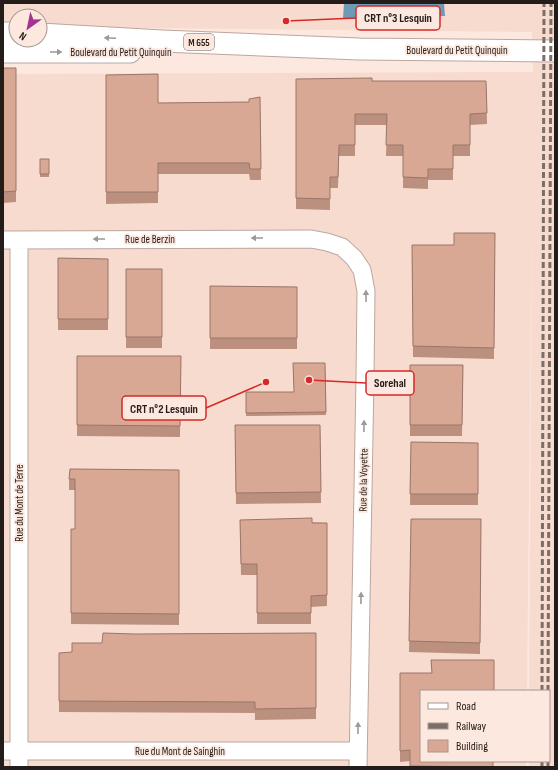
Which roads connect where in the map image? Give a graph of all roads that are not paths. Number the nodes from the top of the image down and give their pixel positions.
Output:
1 (48, 34) edge
2 (359, 49) junction
3 (555, 50) edge
4 (3, 52) edge
5 (296, 238) joint
6 (11, 240) edge
7 (14, 757) edge
8 (358, 759) edge

2 -> 1 main road, Boulevard du Petit Quinquin / M 655
2 - 3 main road, Boulevard du Petit Quinquin / M 655
4 -> 2 main road, Boulevard du Petit Quinquin / M 655
5 -> 6 street, Rue de Berzin
8 -> 5 street, Rue de la Voyette
6 - 7 street, Rue du Mont de Terre
7 - 8 street, Rue du Mont de Sainghin

